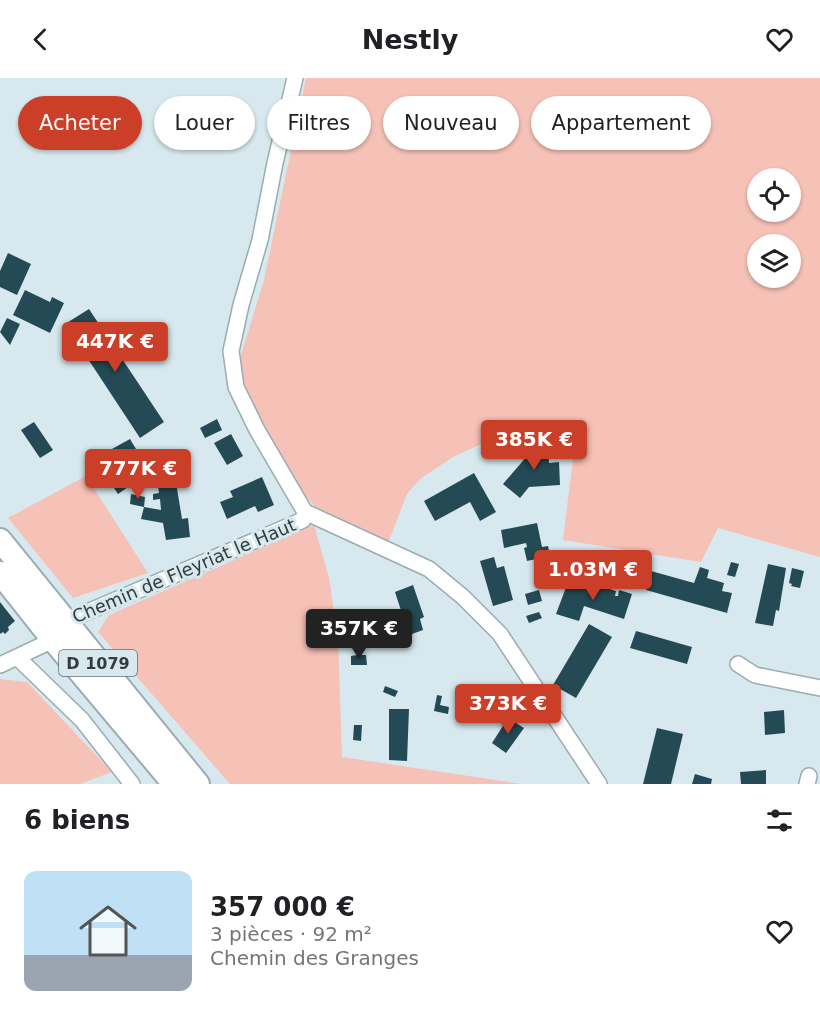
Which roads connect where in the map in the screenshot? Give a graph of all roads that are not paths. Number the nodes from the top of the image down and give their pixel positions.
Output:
1 (295, 78) edge
2 (305, 512) junction
3 (0, 540) edge
4 (0, 573) edge
5 (59, 631) junction
6 (18, 658) junction
7 (738, 664) dead end
8 (0, 665) edge
9 (820, 688) edge
10 (132, 784) edge
11 (174, 784) edge
12 (198, 784) edge
13 (599, 784) edge

1 - 2 street, Chemin de Fleyriat le Haut
2 - 5 street, Chemin de Fleyriat le Haut
2 - 13 street
3 - 5 main road, D 1079
4 - 5 main road, D 1079
5 - 6 street
5 - 11 main road, D 1079
5 - 12 main road, D 1079
6 - 8 street
6 - 10 street
7 - 9 street

